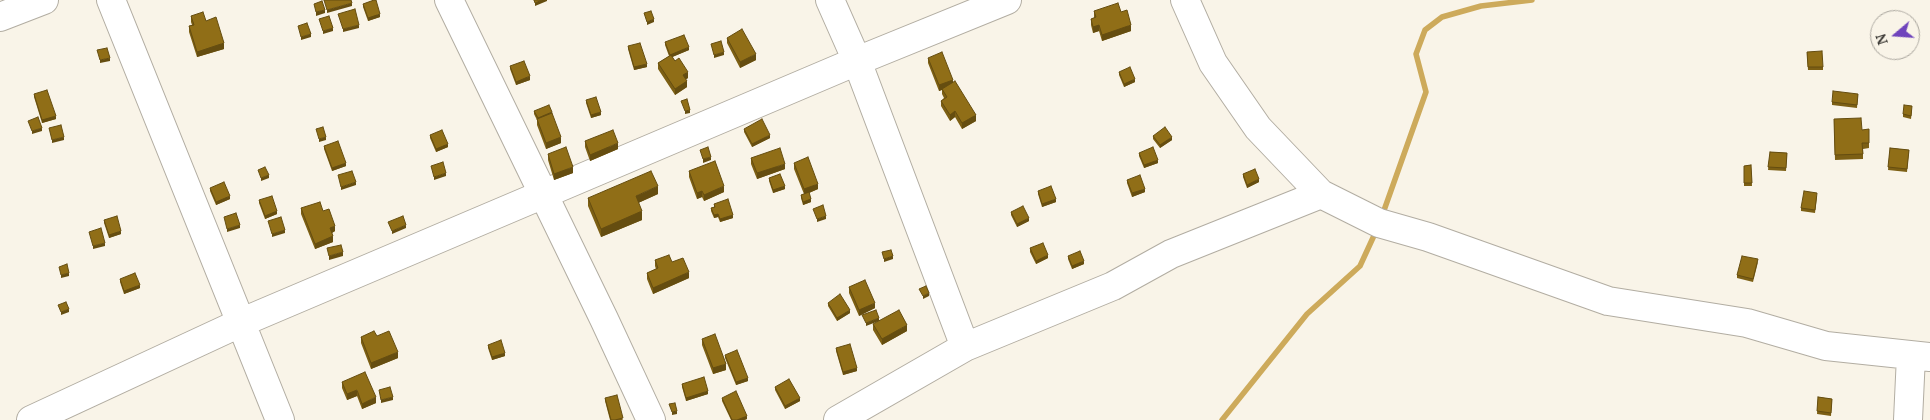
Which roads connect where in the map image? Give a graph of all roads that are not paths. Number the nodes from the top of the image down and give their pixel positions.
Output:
1 (44, 0) edge
2 (110, 0) edge
3 (449, 0) edge
4 (830, 0) edge
5 (1007, 0) edge
6 (1184, 0) edge
7 (0, 17) edge
8 (857, 61) junction
9 (1321, 194) junction
10 (543, 196) junction
11 (240, 324) junction
12 (965, 346) junction
13 (1920, 357) edge
14 (31, 420) edge
15 (280, 420) edge
16 (651, 420) edge
17 (838, 420) edge
18 (1908, 420) edge

1 - 7 street
2 - 11 street
3 - 10 street
4 - 8 street
5 - 8 street
6 - 9 street
8 - 10 street
8 - 12 street
9 - 12 street
9 - 13 street
10 - 11 street
10 - 16 street
11 - 14 street
11 - 15 street
12 - 17 street
13 - 18 street

